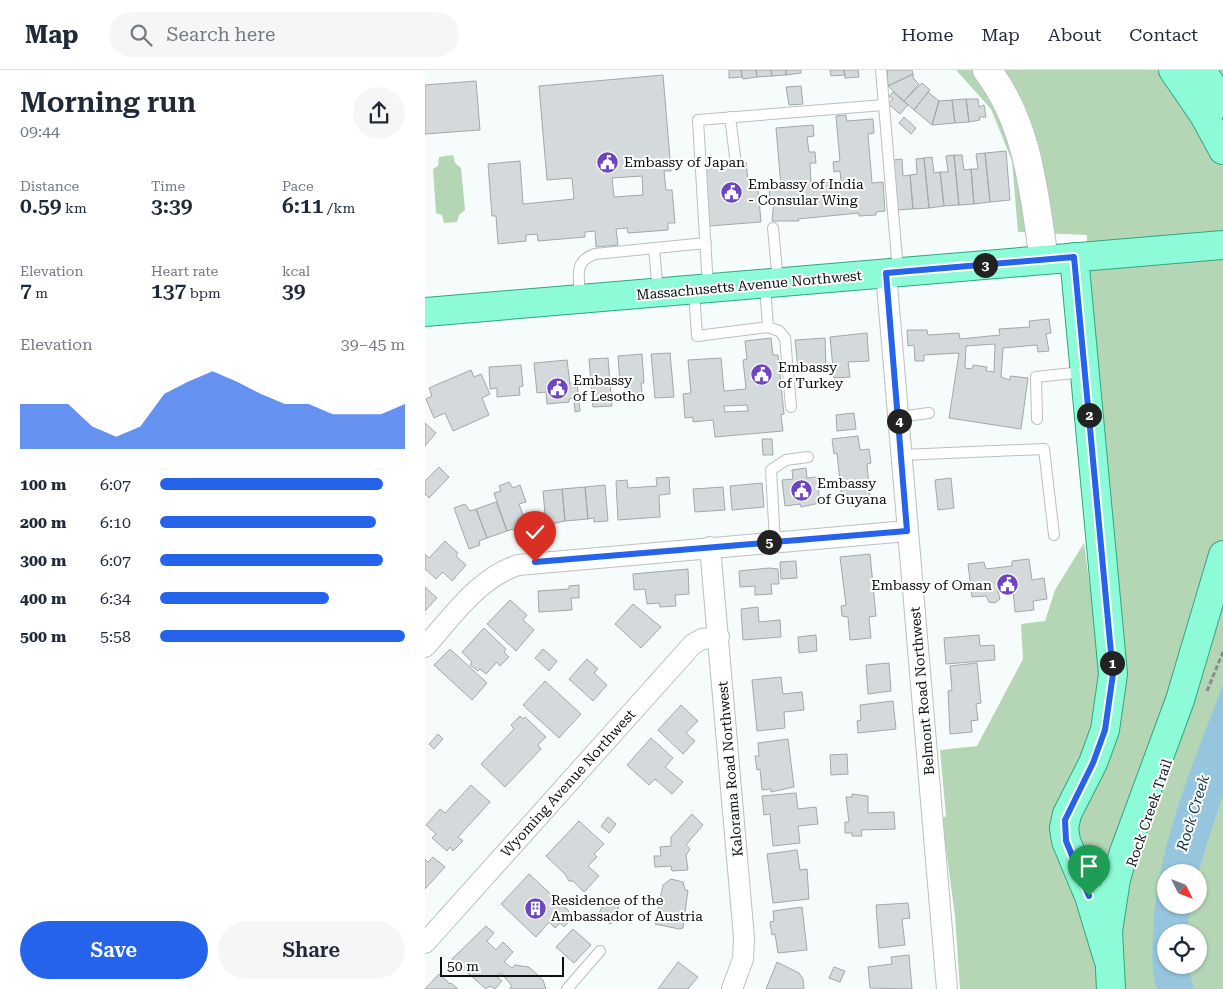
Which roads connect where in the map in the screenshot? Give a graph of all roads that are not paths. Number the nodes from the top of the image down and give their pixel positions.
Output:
1 (881, 70) edge
2 (987, 70) edge
3 (1173, 70) edge
4 (1202, 70) edge
5 (1223, 104) edge
6 (884, 105) junction
7 (730, 117) junction
8 (1223, 150) edge
9 (735, 156) dead end
10 (773, 228) dead end
11 (706, 243) junction
12 (1223, 245) edge
13 (655, 249) junction
14 (1074, 257) junction
15 (1045, 260) junction
16 (892, 273) junction
17 (772, 283) junction
18 (701, 289) junction
19 (658, 293) junction
20 (580, 299) junction
21 (425, 312) edge
22 (768, 327) junction
23 (1085, 372) junction
24 (791, 407) dead end
25 (929, 413) dead end
26 (898, 417) junction
27 (1037, 419) dead end
28 (902, 455) junction
29 (808, 458) dead end
30 (907, 531) junction
31 (1054, 535) dead end
32 (775, 542) junction
33 (711, 547) junction
34 (1223, 556) edge
35 (1223, 613) edge
36 (719, 637) junction
37 (425, 647) edge
38 (1192, 699) junction
39 (425, 943) edge
40 (601, 951) dead end
41 (1108, 959) junction
42 (567, 989) edge
43 (733, 989) edge
44 (947, 989) edge
45 (1111, 989) edge

1 - 6 lane
2 - 15 street
3 - 8 main road
4 - 5 main road
6 - 7 lane
6 - 16 lane
7 - 9 lane
7 - 11 lane
10 - 17 lane
11 - 13 lane
11 - 18 lane
12 - 14 main road, Massachusetts Avenue Northwest
13 - 19 lane
13 - 20 lane
14 - 15 main road, Massachusetts Avenue Northwest
14 - 23 main road
15 - 16 main road, Massachusetts Avenue Northwest
16 - 17 main road, Massachusetts Avenue Northwest
16 - 26 street, Belmont Road Northwest
17 - 18 main road, Massachusetts Avenue Northwest
17 - 22 lane
18 - 19 main road, Massachusetts Avenue Northwest
18 - 22 lane
19 - 20 main road, Massachusetts Avenue Northwest
20 - 21 main road, Massachusetts Avenue Northwest
22 - 24 lane
23 - 27 lane
23 - 41 main road
25 - 26 lane
26 - 28 street, Belmont Road Northwest
28 - 30 street, Belmont Road Northwest
28 - 31 lane
29 - 32 lane
30 - 32 street
30 - 44 street, Belmont Road Northwest
32 - 33 street
33 - 36 street, Kalorama Road Northwest
33 - 37 street
34 - 38 main road
35 - 38 main road
36 - 39 street, Wyoming Avenue Northwest
36 - 43 street, Kalorama Road Northwest
38 - 41 main road
40 - 42 lane
41 - 45 main road

